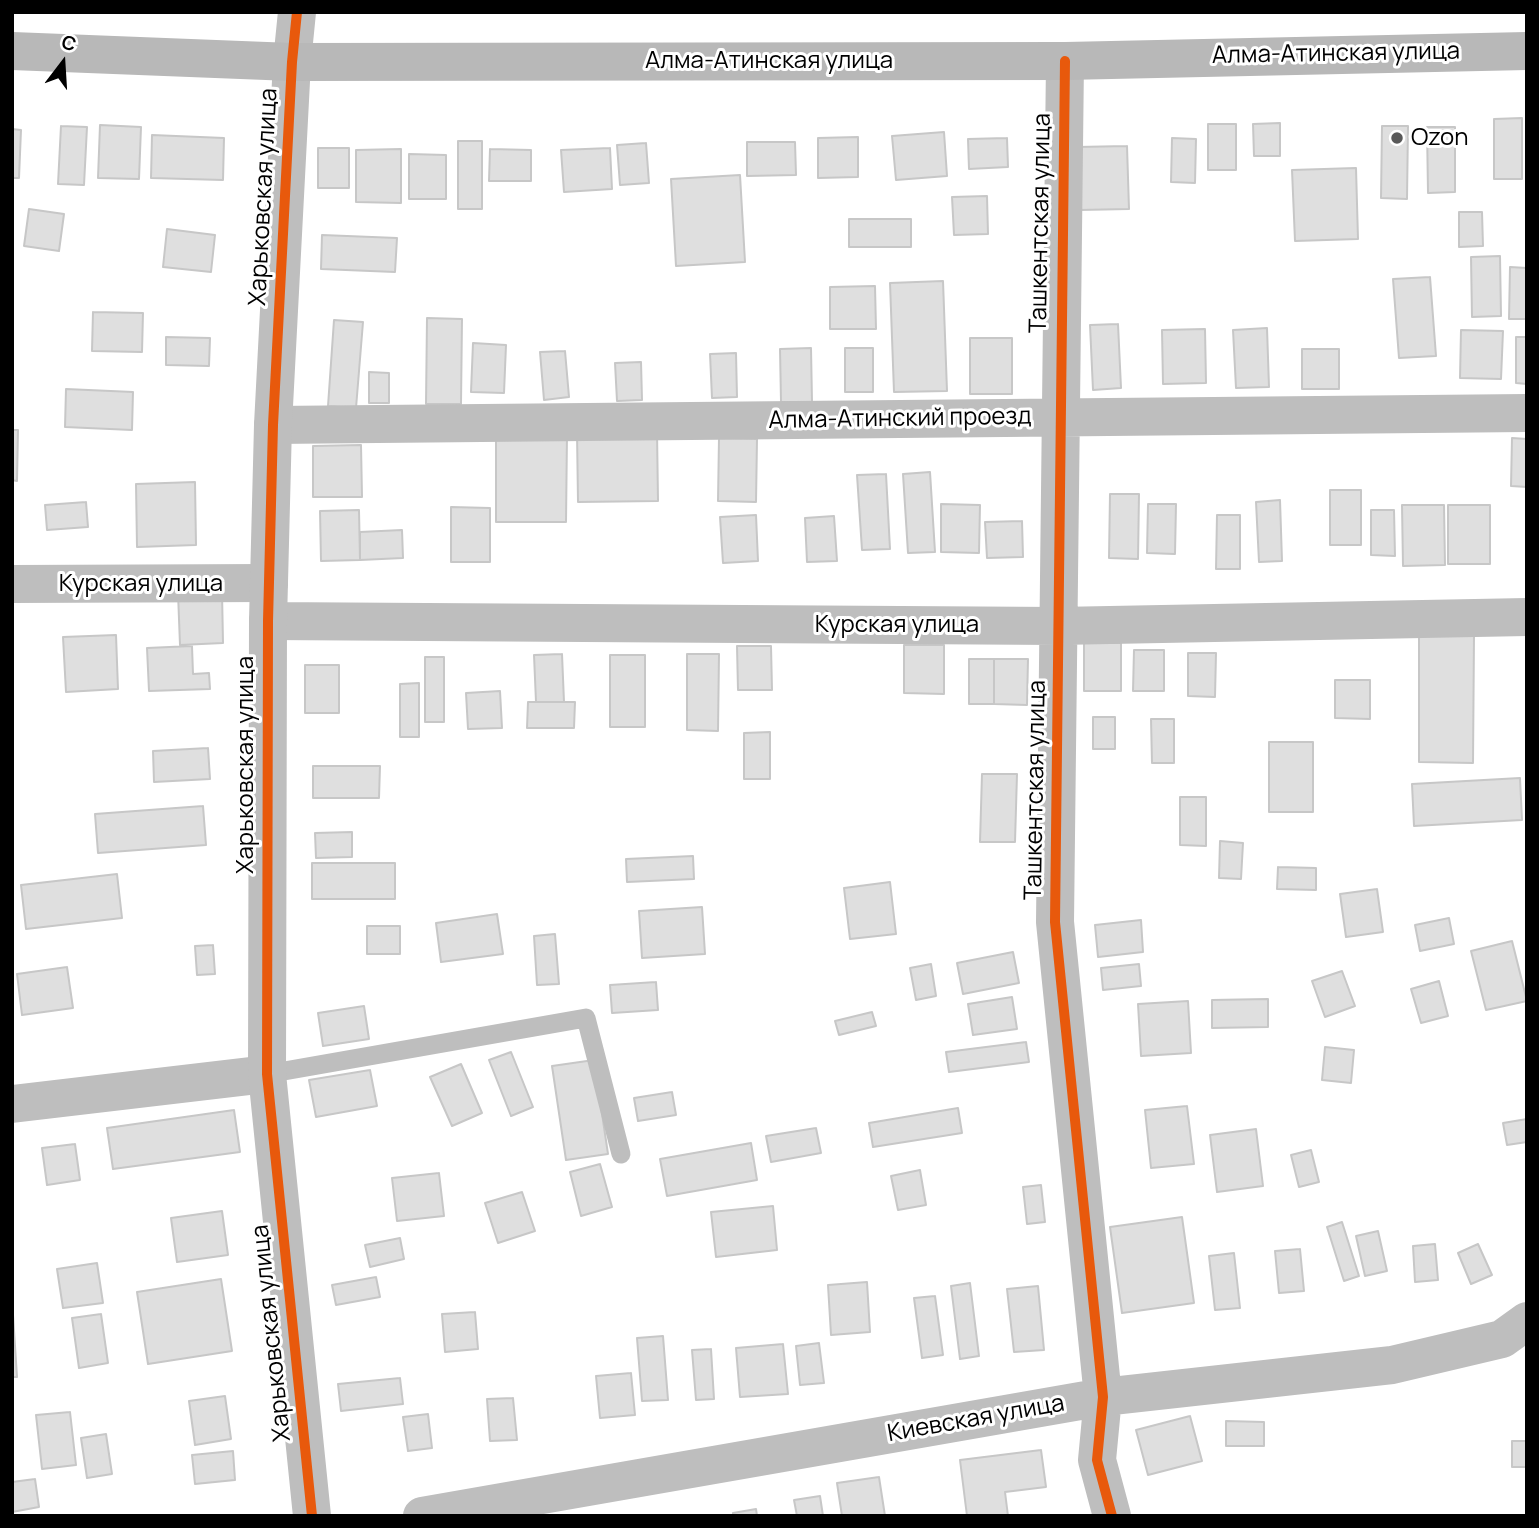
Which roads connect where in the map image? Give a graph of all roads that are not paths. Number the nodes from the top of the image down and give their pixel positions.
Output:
1 (297, 12) edge
2 (12, 51) edge
3 (1527, 51) edge
4 (1065, 61) junction
5 (292, 62) junction
6 (1527, 413) edge
7 (1059, 418) junction
8 (273, 425) junction
9 (269, 583) junction
10 (12, 584) edge
11 (1527, 617) edge
12 (268, 621) junction
13 (1058, 626) junction
14 (267, 1074) junction
15 (12, 1104) edge
16 (621, 1153) dead end
17 (1527, 1321) edge
18 (1103, 1396) junction
19 (312, 1516) edge
20 (422, 1516) edge
21 (1112, 1516) edge

1 - 5 street, Харьковская улица
2 - 5 main road, Алма-Атинская улица
3 - 4 main road, Алма-Атинская улица
4 - 5 main road, Алма-Атинская улица
4 - 7 street, Ташкентская улица
5 - 8 street, Харьковская улица
6 - 7 street, Алма-Атинский проезд
7 - 8 street, Алма-Атинский проезд
7 - 13 street, Ташкентская улица
8 - 9 street, Харьковская улица
9 - 10 street, Курская улица
9 - 12 street, Харьковская улица
11 - 13 street, Курская улица
12 - 13 street, Курская улица
12 - 14 street, Харьковская улица
13 - 18 street, Ташкентская улица
14 - 15 street
14 - 16 lane
14 - 19 street, Харьковская улица
17 - 18 street, Киевская улица
18 - 20 street, Киевская улица
18 - 21 street, Ташкентская улица

